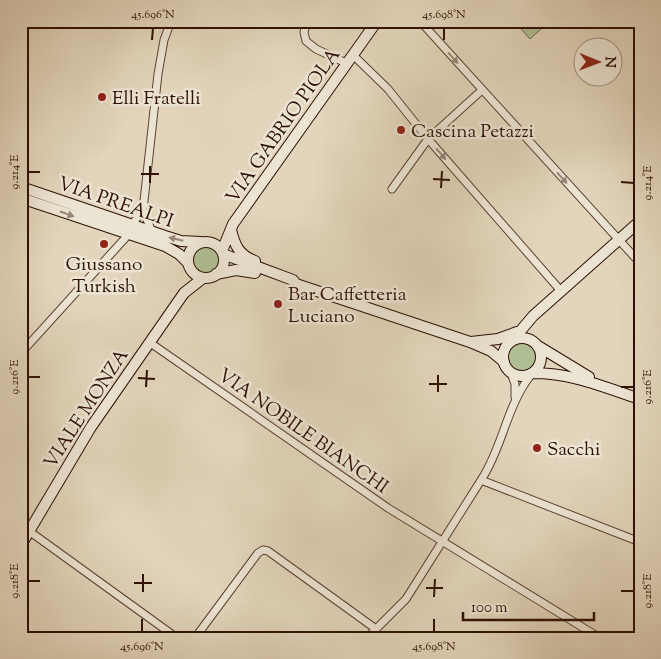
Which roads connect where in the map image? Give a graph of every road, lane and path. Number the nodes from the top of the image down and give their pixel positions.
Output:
1 (171, 21) edge
2 (306, 21) edge
3 (377, 21) edge
4 (420, 21) edge
5 (353, 54) junction
6 (346, 63) junction
7 (482, 90) junction
8 (428, 139) junction
9 (21, 187) edge
10 (392, 189) dead end
11 (21, 198) edge
12 (143, 210) junction
13 (640, 221) edge
14 (232, 227) junction
15 (130, 230) junction
16 (152, 232) junction
17 (618, 240) junction
18 (206, 242) junction
19 (223, 253) junction
20 (640, 264) edge
21 (189, 266) junction
22 (216, 274) junction
23 (203, 278) junction
24 (286, 278) junction
25 (296, 284) junction
26 (561, 291) junction
27 (184, 293) junction
28 (533, 316) junction
29 (522, 329) junction
30 (149, 342) junction
31 (470, 342) junction
32 (509, 343) junction
33 (535, 343) junction
34 (21, 353) edge
35 (504, 362) junction
36 (511, 373) junction
37 (532, 374) junction
38 (604, 385) junction
39 (640, 398) edge
40 (514, 402) junction
41 (481, 480) junction
42 (29, 531) junction
43 (442, 542) junction
44 (640, 542) edge
45 (21, 545) edge
46 (376, 629) junction
47 (176, 638) edge
48 (195, 638) edge
49 (367, 638) edge
50 (600, 638) edge

1 - 12 street
2 - 6 street
3 - 5 main road, VIA GABRIO PIOLA
4 -> 7 street
5 - 6 main road, VIA GABRIO PIOLA
5 - 8 street
6 - 14 main road, VIA GABRIO PIOLA
7 - 8 street
7 -> 17 street
8 - 10 street
8 -> 26 street
9 - 15 main road, VIA PREALPI
11 -> 15 main road, VIA PREALPI
12 - 15 street
12 - 16 street
13 - 17 main road
14 - 18 main road, VIA GABRIO PIOLA
14 - 19 main road, VIA GABRIO PIOLA
14 - 24 main road
15 - 16 main road, VIA PREALPI
15 - 21 main road, VIA PREALPI
15 - 34 street
18 -> 16 main road, VIA PREALPI
17 - 20 street
17 - 26 main road
18 - 19 main road
18 - 21 main road
19 - 22 main road
19 - 24 main road
21 - 23 main road
21 - 27 main road, VIALE MONZA
22 - 23 main road
22 - 25 main road
23 - 27 main road, VIALE MONZA
24 - 25 main road
25 - 31 main road
26 - 28 main road
27 - 30 main road, VIALE MONZA
28 - 29 main road
28 - 33 main road
29 - 31 main road
29 - 32 main road
30 - 42 main road, VIALE MONZA
30 - 43 street, VIA NOBILE BIANCHI
31 - 32 main road
31 - 35 main road
32 - 33 main road
32 - 35 main road
33 - 37 main road
33 - 38 main road
35 - 36 main road
36 - 37 main road
36 - 40 street
37 - 38 main road
37 - 40 street
38 - 39 main road
40 - 41 street
41 - 43 street
41 - 44 street
42 - 45 main road, VIALE MONZA
42 - 47 street
43 - 46 street
43 - 50 street, VIA NOBILE BIANCHI
46 - 48 street
46 - 49 street

